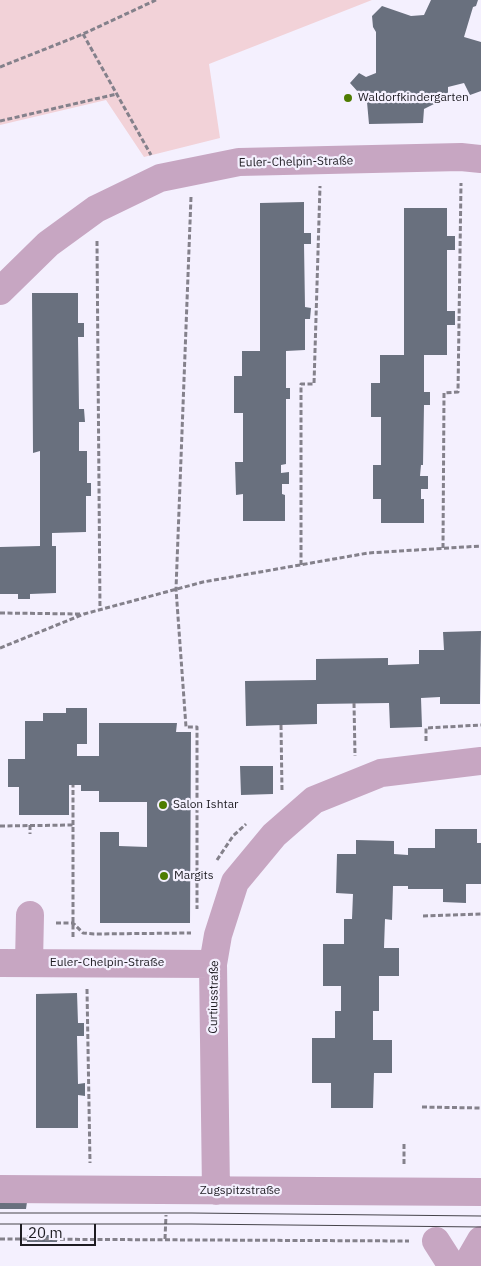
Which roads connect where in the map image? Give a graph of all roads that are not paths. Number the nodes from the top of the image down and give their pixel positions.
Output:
1 (471, 158) edge
2 (0, 291) edge
3 (481, 762) edge
4 (30, 919) road end
5 (0, 963) edge
6 (29, 963) junction
7 (213, 964) junction
8 (0, 1189) edge
9 (216, 1192) junction
10 (481, 1192) edge
11 (481, 1240) edge
12 (436, 1241) road end
13 (452, 1266) edge
14 (466, 1266) edge

1 - 2 street, Euler-Chelpin-Straße
3 - 7 street, Curtiusstraße
4 - 6 street
5 - 6 street, Euler-Chelpin-Straße
6 - 7 street, Euler-Chelpin-Straße
7 - 9 street, Curtiusstraße
8 - 9 street, Zugspitzstraße
9 - 10 street, Zugspitzstraße
11 - 14 street
12 - 13 street

